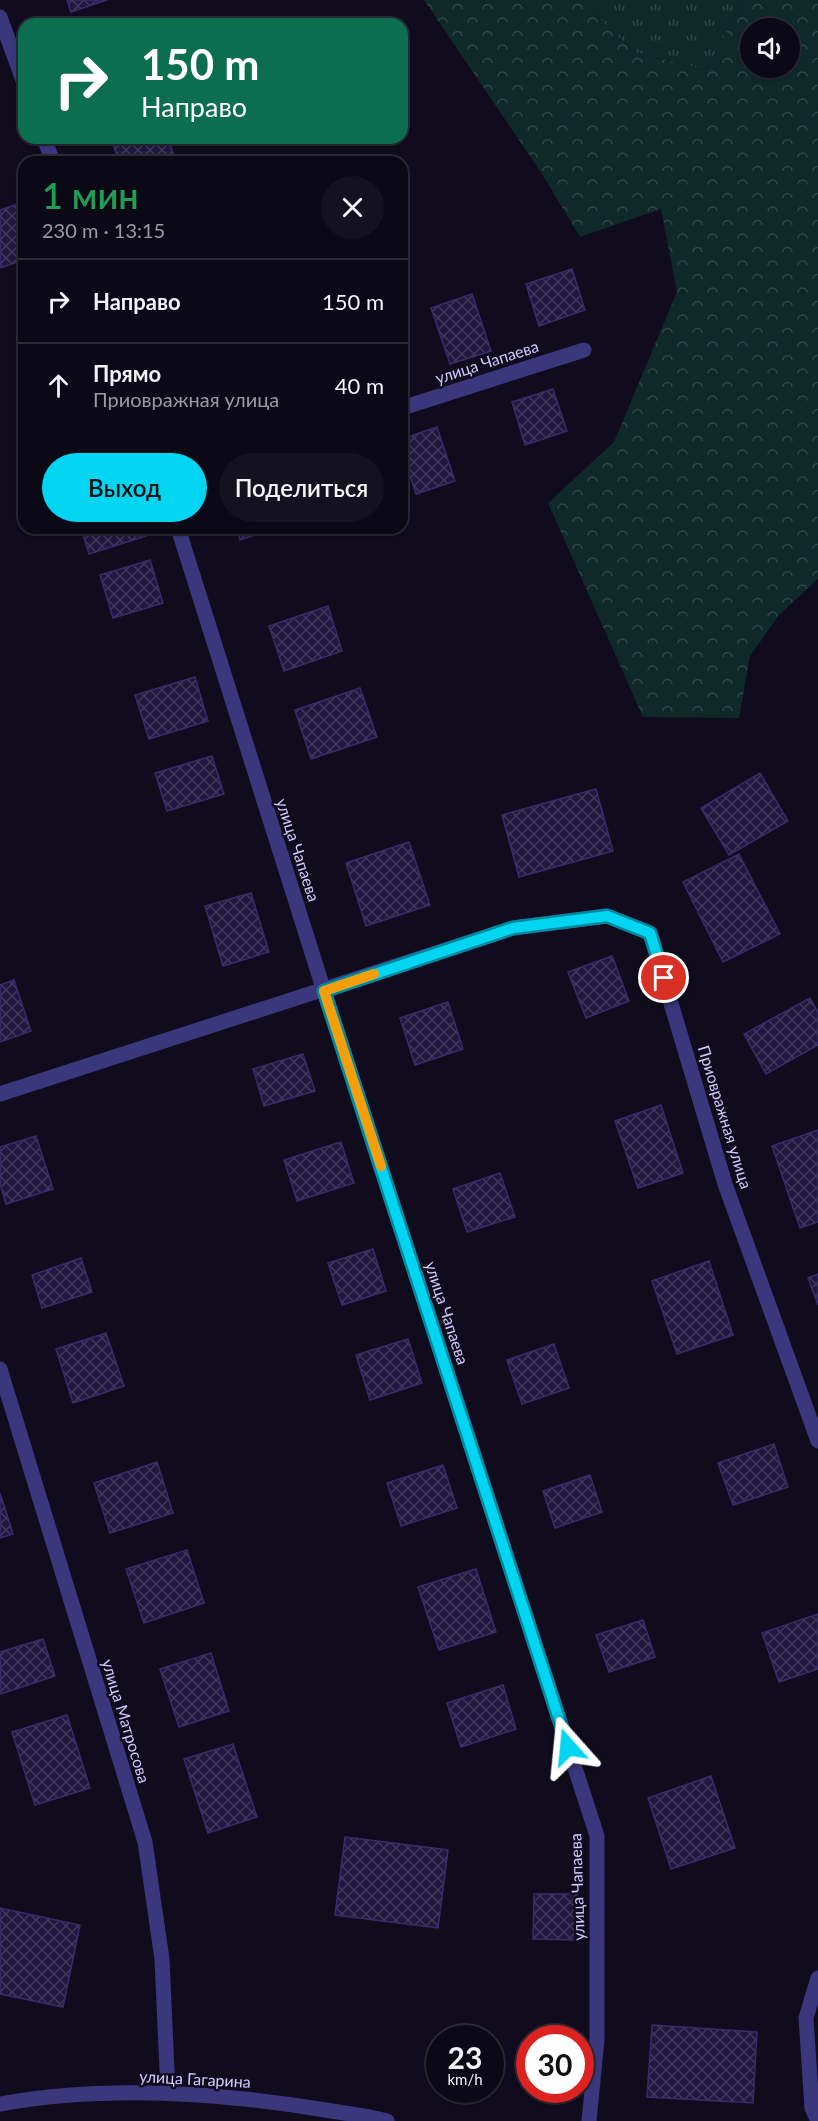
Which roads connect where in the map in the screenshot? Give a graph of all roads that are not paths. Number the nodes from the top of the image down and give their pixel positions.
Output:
1 (0, 17) edge
2 (18, 66) edge
3 (584, 350) dead end
4 (408, 406) edge
5 (180, 534) edge
6 (324, 991) junction
7 (0, 1094) edge
8 (0, 1369) edge
9 (818, 1441) edge
10 (818, 1978) edge
11 (818, 1997) edge
12 (806, 2018) junction
13 (168, 2093) junction
14 (0, 2104) edge
15 (387, 2121) edge
16 (589, 2121) edge
17 (818, 2121) edge

1 - 2 street
3 - 4 street, улица Чапаева
5 - 6 street, улица Чапаева
6 - 7 street
6 - 9 street, Приовражная улица
6 - 16 street, улица Чапаева
8 - 13 street, улица Матросова
10 - 12 street
11 - 12 street
12 - 17 street
13 - 14 street, улица Гагарина
13 - 15 street, улица Гагарина

